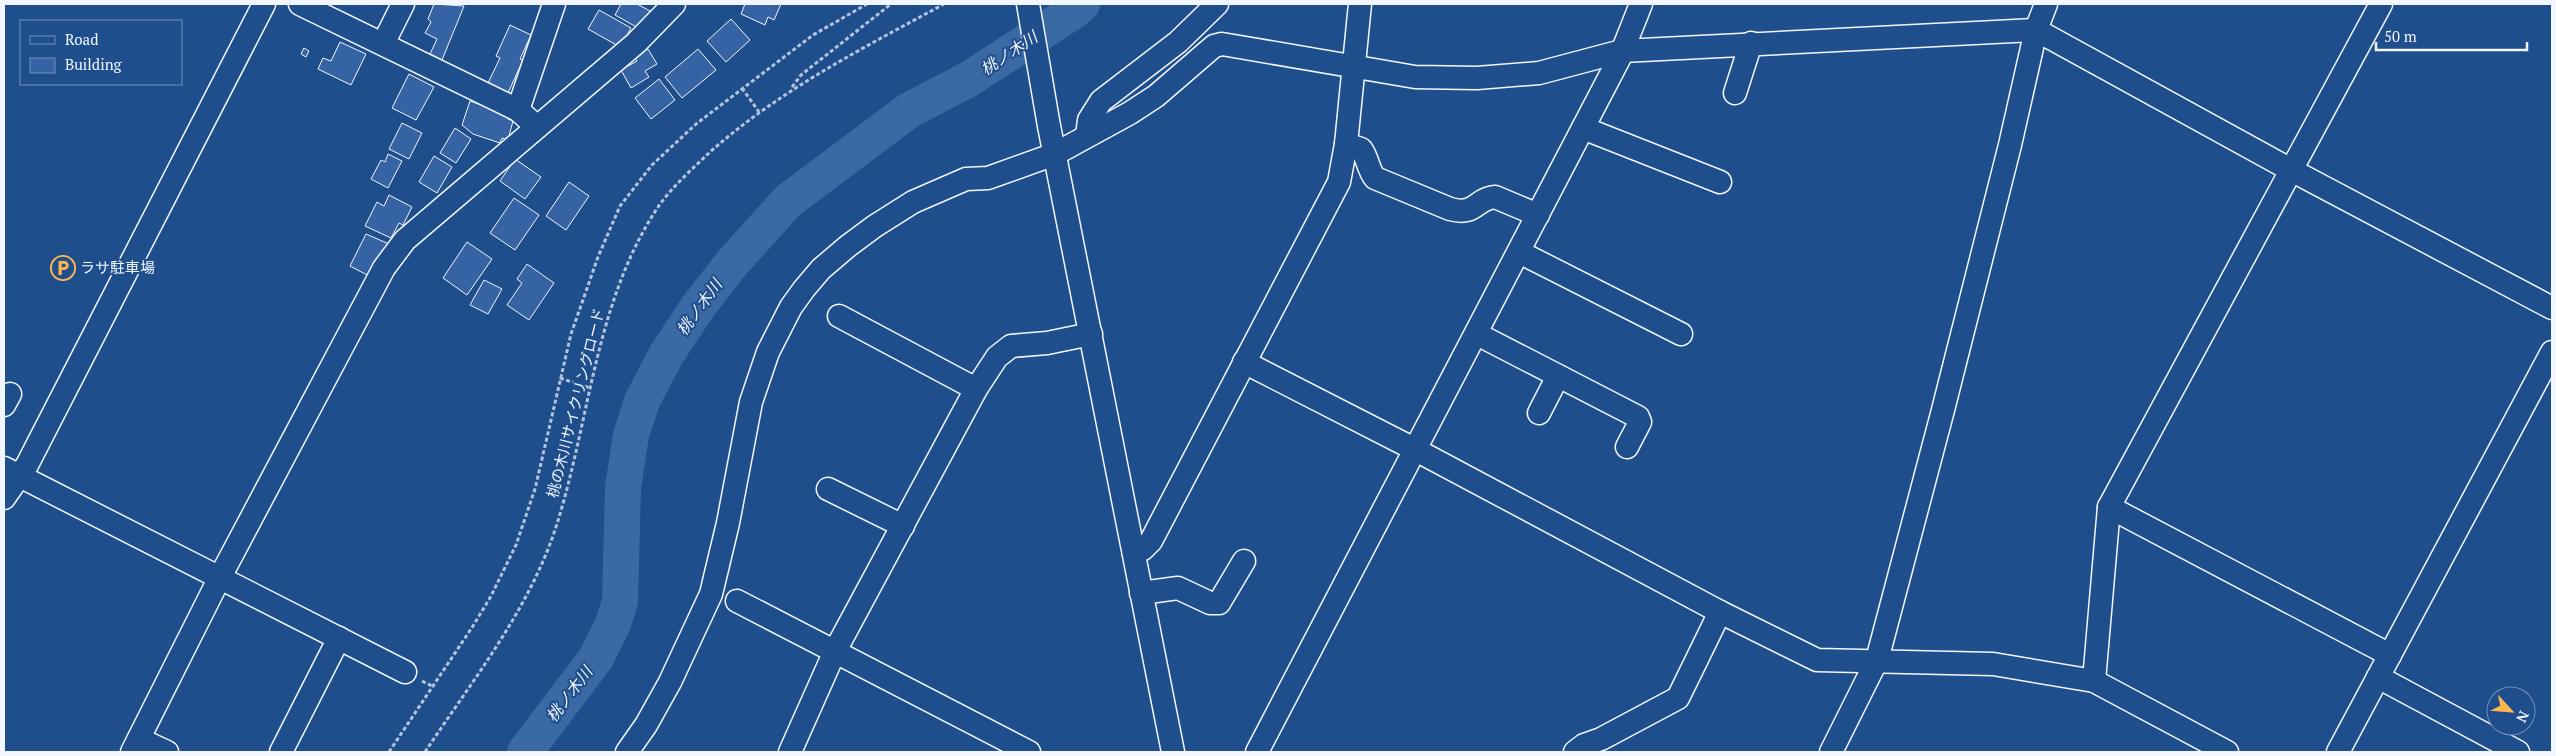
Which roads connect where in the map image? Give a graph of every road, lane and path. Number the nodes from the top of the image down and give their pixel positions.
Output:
1 (264, 4) edge
2 (300, 4) edge
3 (403, 4) edge
4 (554, 4) edge
5 (674, 4) edge
6 (867, 4) edge
7 (890, 4) edge
8 (944, 4) edge
9 (1028, 4) edge
10 (1217, 4) edge
11 (1360, 4) edge
12 (1641, 4) edge
13 (2046, 4) edge
14 (2381, 4) edge
15 (2036, 30) junction
16 (1751, 43) junction
17 (383, 44) junction
18 (1622, 51) junction
19 (1353, 68) junction
20 (742, 88) junction
21 (790, 90) junction
22 (1735, 93) dead end
23 (518, 110) junction
24 (759, 112) junction
25 (538, 127) junction
26 (1583, 128) junction
27 (1087, 136) junction
28 (1346, 144) junction
29 (1055, 154) junction
30 (2291, 170) junction
31 (1720, 182) dead end
32 (1538, 216) junction
33 (1519, 252) junction
34 (2552, 308) edge
35 (839, 316) dead end
36 (1091, 334) junction
37 (1476, 334) junction
38 (1681, 334) dead end
39 (2552, 352) edge
40 (1244, 362) junction
41 (1558, 376) junction
42 (560, 378) junction
43 (590, 388) junction
44 (976, 389) junction
45 (1540, 413) dead end
46 (1626, 447) dead end
47 (1416, 450) junction
48 (12, 472) edge
49 (828, 488) dead end
50 (4, 498) edge
51 (2109, 507) junction
52 (903, 526) junction
53 (1134, 553) junction
54 (1244, 561) dead end
55 (219, 579) junction
56 (1141, 593) junction
57 (737, 601) dead end
58 (1720, 612) junction
59 (339, 638) junction
60 (835, 651) junction
61 (2390, 654) junction
62 (1877, 660) junction
63 (405, 672) dead end
64 (2378, 677) junction
65 (2094, 681) junction
66 (135, 746) edge
67 (167, 752) edge
68 (281, 752) edge
69 (389, 752) edge
70 (425, 752) edge
71 (627, 752) edge
72 (790, 752) edge
73 (1029, 752) edge
74 (1173, 752) edge
75 (1257, 752) edge
76 (1575, 752) edge
77 (1831, 752) edge
78 (2227, 752) edge
79 (2338, 752) edge
80 (2518, 752) edge

1 - 48 street
2 - 17 street
3 - 17 street
4 - 23 street
5 - 25 street
6 - 20 path
7 - 21 path
8 - 21 path, 桃の木川サイクリングロード
9 - 29 street
10 - 27 street
11 - 19 street
12 - 18 street
13 - 15 street
14 - 30 street
15 - 16 street
15 - 30 street
15 - 62 street
16 - 18 street
16 - 22 street
17 - 23 street
18 - 19 street
18 - 26 street
19 - 27 street
19 - 28 street
20 - 24 path
20 - 42 path
21 - 24 path, 桃の木川サイクリングロード
23 - 25 street
24 - 43 path, 桃の木川サイクリングロード
25 - 55 street
26 - 31 street
26 - 32 street
27 - 29 street
28 - 32 street
28 - 40 street
29 - 36 street
29 - 71 street
30 - 34 street
30 - 51 street
32 - 33 street
33 - 37 street
33 - 38 street
35 - 44 street
36 - 44 street
36 - 53 street
37 - 41 street
37 - 47 street
39 - 61 street
40 - 47 street
40 - 53 street
41 - 45 street
41 - 46 street
42 - 43 path
42 - 69 path
43 - 70 path, 桃の木川サイクリングロード
44 - 52 street
47 - 58 street
47 - 75 street
48 - 50 street
48 - 55 street
49 - 52 street
51 - 61 street
51 - 65 street
52 - 60 street
53 - 56 street
54 - 56 street
55 - 59 street
55 - 66 street
56 - 74 street
57 - 60 street
58 - 62 street
58 - 76 street
59 - 63 street
59 - 68 street
60 - 72 street
60 - 73 street
61 - 64 street
62 - 65 street
62 - 77 street
64 - 79 street
64 - 80 street
65 - 78 street
66 - 67 street

